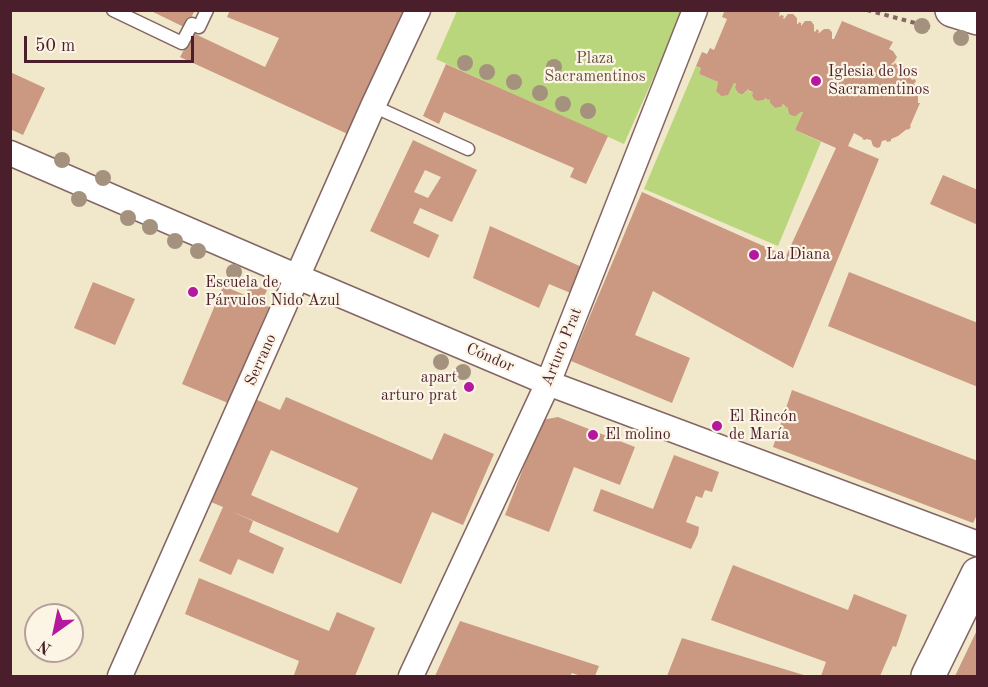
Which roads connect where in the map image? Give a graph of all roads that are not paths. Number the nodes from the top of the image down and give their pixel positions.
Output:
1 (113, 10) edge
2 (207, 10) edge
3 (418, 10) edge
4 (695, 10) edge
5 (978, 18) edge
6 (943, 19) edge
7 (373, 106) junction
8 (468, 148) dead end
9 (10, 153) edge
10 (298, 277) junction
11 (548, 383) junction
12 (978, 544) edge
13 (978, 574) edge
14 (120, 676) edge
15 (411, 676) edge
16 (928, 676) edge

1 - 2 lane
3 - 7 street, Serrano
4 - 11 street, Arturo Prat
5 - 6 main road
7 - 8 lane
7 - 10 street, Serrano
9 - 10 street, Cóndor
10 - 11 street, Cóndor
10 - 14 street, Serrano
11 - 12 street, Cóndor
11 - 15 street, Arturo Prat
13 - 16 main road

